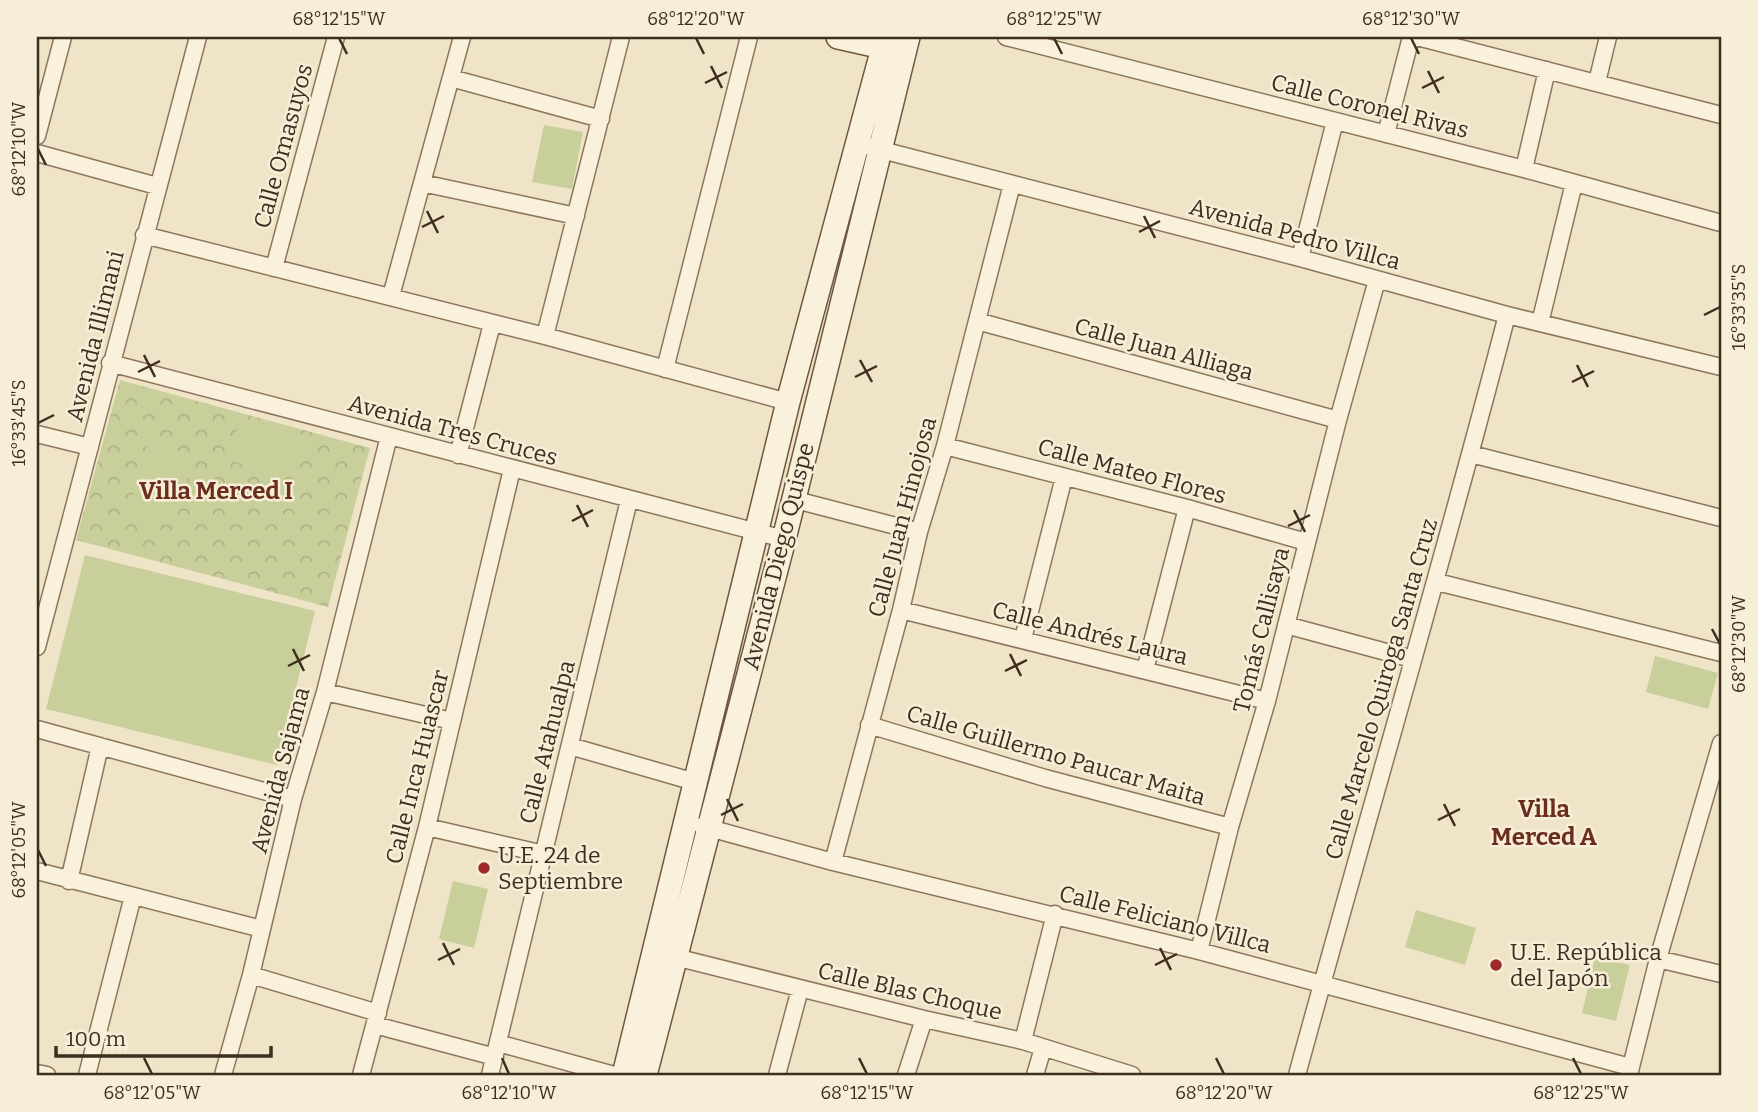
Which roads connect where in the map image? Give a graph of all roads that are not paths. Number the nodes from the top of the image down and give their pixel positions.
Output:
1 (63, 37) edge
2 (198, 37) edge
3 (336, 37) edge
4 (462, 37) edge
5 (621, 37) edge
6 (749, 37) edge
7 (838, 37) edge
8 (1006, 37) edge
9 (1411, 37) edge
10 (1417, 37) edge
11 (1608, 37) edge
12 (895, 43) edge
13 (1547, 70) junction
14 (451, 78) junction
15 (1597, 82) junction
16 (1721, 115) edge
17 (601, 118) junction
18 (1335, 121) junction
19 (1386, 134) junction
20 (37, 136) edge
21 (858, 142) junction
22 (880, 151) junction
23 (37, 153) edge
24 (1524, 169) junction
25 (422, 183) junction
26 (1574, 183) junction
27 (1012, 184) junction
28 (157, 186) junction
29 (576, 216) junction
30 (1721, 223) edge
31 (144, 235) junction
32 (1300, 258) junction
33 (274, 268) junction
34 (1377, 280) junction
35 (391, 296) junction
36 (1507, 315) junction
37 (977, 321) junction
38 (1540, 323) junction
39 (492, 324) junction
40 (545, 336) junction
41 (110, 362) junction
42 (1721, 367) edge
43 (665, 369) junction
44 (788, 402) junction
45 (1338, 420) junction
46 (37, 434) edge
47 (389, 436) junction
48 (945, 446) junction
49 (90, 447) junction
50 (1471, 454) junction
51 (458, 455) junction
52 (512, 469) junction
53 (1064, 477) junction
54 (792, 499) junction
55 (629, 500) junction
56 (1187, 508) junction
57 (1721, 518) edge
58 (919, 532) junction
59 (755, 533) junction
60 (784, 539) junction
61 (1306, 542) junction
62 (1437, 582) junction
63 (901, 610) junction
64 (1286, 625) junction
65 (1023, 639) junction
66 (37, 648) edge
67 (1721, 653) edge
68 (1412, 659) junction
69 (1145, 670) junction
70 (325, 692) junction
71 (1267, 701) junction
72 (452, 721) junction
73 (869, 725) junction
74 (37, 729) edge
75 (1721, 743) edge
76 (100, 746) junction
77 (569, 746) junction
78 (695, 782) junction
79 (293, 799) junction
80 (697, 825) junction
81 (427, 827) junction
82 (1230, 827) junction
83 (544, 854) junction
84 (833, 862) junction
85 (37, 871) edge
86 (69, 881) junction
87 (133, 896) junction
88 (1055, 914) junction
89 (262, 929) junction
90 (1199, 951) junction
91 (675, 957) junction
92 (1658, 959) junction
93 (1721, 974) edge
94 (251, 975) junction
95 (1322, 984) junction
96 (800, 989) junction
97 (377, 1019) junction
98 (924, 1019) junction
99 (1023, 1041) junction
100 (1043, 1048) junction
101 (496, 1050) junction
102 (1630, 1071) edge
103 (37, 1073) edge
104 (47, 1075) edge
105 (87, 1075) edge
106 (223, 1075) edge
107 (361, 1075) edge
108 (490, 1075) edge
109 (614, 1075) edge
110 (624, 1075) edge
111 (645, 1075) edge
112 (777, 1075) edge
113 (905, 1075) edge
114 (1035, 1075) edge
115 (1132, 1075) edge
116 (1297, 1075) edge

1 - 20 street
2 - 28 street, Avenida Illimani
3 - 33 street, Calle Omasuyos
4 - 14 street
5 - 17 street
6 - 43 street
7 - 12 street
8 - 18 street, Calle Coronel Rivas
9 - 19 street
10 - 13 street
11 - 15 street
12 - 21 street, Avenida Diego Quispe
12 - 22 street, Avenida Diego Quispe
13 - 15 street
13 - 24 street
14 - 17 street
14 - 25 street
15 - 16 street
17 - 29 street
18 - 19 street, Calle Coronel Rivas
18 - 32 street
19 - 24 street, Calle Coronel Rivas
21 - 22 street, Avenida Pedro Villca
21 - 44 street, Avenida Diego Quispe
22 - 27 street, Avenida Pedro Villca
22 - 54 street, Avenida Diego Quispe
23 - 28 street
24 - 26 street, Calle Coronel Rivas
25 - 29 street
25 - 35 street
26 - 30 street, Calle Coronel Rivas
26 - 38 street
27 - 32 street, Avenida Pedro Villca
27 - 37 street, Calle Juan Hinojosa
28 - 31 street, Avenida Illimani
29 - 40 street
31 - 33 street
31 - 41 street, Avenida Illimani
32 - 34 street, Avenida Pedro Villca
33 - 35 street
34 - 36 street, Avenida Pedro Villca
34 - 45 street, Tomás Callisaya
35 - 39 street
36 - 38 street, Avenida Pedro Villca
36 - 50 street, Calle Marcelo Quiroga Santa Cruz
37 - 45 street, Calle Juan Alliaga
37 - 48 street, Calle Juan Hinojosa
38 - 42 street, Avenida Pedro Villca
39 - 40 street
39 - 51 street
40 - 43 street
41 - 47 street, Avenida Tres Cruces
41 - 49 street, Avenida Illimani
43 - 44 street
44 - 59 street, Avenida Diego Quispe
45 - 61 street, Tomás Callisaya
46 - 49 street
47 - 51 street, Avenida Tres Cruces
47 - 70 street, Avenida Sajama
48 - 53 street, Calle Mateo Flores
48 - 58 street, Calle Juan Hinojosa
49 - 66 street, Avenida Illimani
50 - 57 street
50 - 62 street, Calle Marcelo Quiroga Santa Cruz
51 - 52 street, Avenida Tres Cruces
52 - 55 street, Avenida Tres Cruces
52 - 72 street, Calle Inca Huascar
53 - 56 street, Calle Mateo Flores
53 - 65 street
54 - 58 street
54 - 60 street, Avenida Diego Quispe
55 - 59 street, Avenida Tres Cruces
55 - 77 street, Calle Atahualpa
56 - 61 street, Calle Mateo Flores
56 - 69 street
58 - 63 street, Calle Juan Hinojosa
59 - 60 street, Avenida Tres Cruces
59 - 78 street, Avenida Diego Quispe
60 - 80 street, Avenida Diego Quispe
61 - 64 street, Tomás Callisaya
62 - 67 street
62 - 68 street, Calle Marcelo Quiroga Santa Cruz
63 - 65 street, Calle Andrés Laura
63 - 73 street, Calle Juan Hinojosa
64 - 68 street
64 - 71 street, Tomás Callisaya
65 - 69 street, Calle Andrés Laura
68 - 95 street, Calle Marcelo Quiroga Santa Cruz
69 - 71 street, Calle Andrés Laura
70 - 72 street
70 - 79 street, Avenida Sajama
71 - 82 street, Tomás Callisaya
72 - 81 street, Calle Inca Huascar
73 - 82 street, Calle Guillermo Paucar Maita
73 - 84 street, Calle Juan Hinojosa
74 - 76 street
75 - 92 street
76 - 79 street
76 - 86 street
77 - 78 street
77 - 83 street, Calle Atahualpa
78 - 80 street, Avenida Diego Quispe
79 - 89 street, Avenida Sajama
80 - 84 street, Calle Feliciano Villca
80 - 91 street, Avenida Diego Quispe
80 - 110 street, Avenida Diego Quispe
81 - 83 street
81 - 97 street, Calle Inca Huascar
82 - 90 street, Tomás Callisaya
83 - 101 street, Calle Atahualpa
84 - 88 street, Calle Feliciano Villca
85 - 86 street
86 - 87 street
87 - 89 street
87 - 105 street
88 - 90 street, Calle Feliciano Villca
88 - 99 street
89 - 94 street, Avenida Sajama
90 - 95 street, Calle Feliciano Villca
91 - 96 street, Calle Blas Choque
91 - 111 street, Avenida Diego Quispe
92 - 93 street
92 - 102 street
94 - 97 street
94 - 106 street, Avenida Sajama
95 - 102 street, Calle Feliciano Villca
95 - 116 street, Calle Marcelo Quiroga Santa Cruz
96 - 98 street, Calle Blas Choque
96 - 112 street
97 - 101 street
97 - 107 street, Calle Inca Huascar
98 - 99 street, Calle Blas Choque
98 - 113 street
99 - 100 street, Calle Blas Choque
100 - 114 street
100 - 115 street, Calle Blas Choque
101 - 108 street, Calle Atahualpa
101 - 109 street
103 - 104 street

